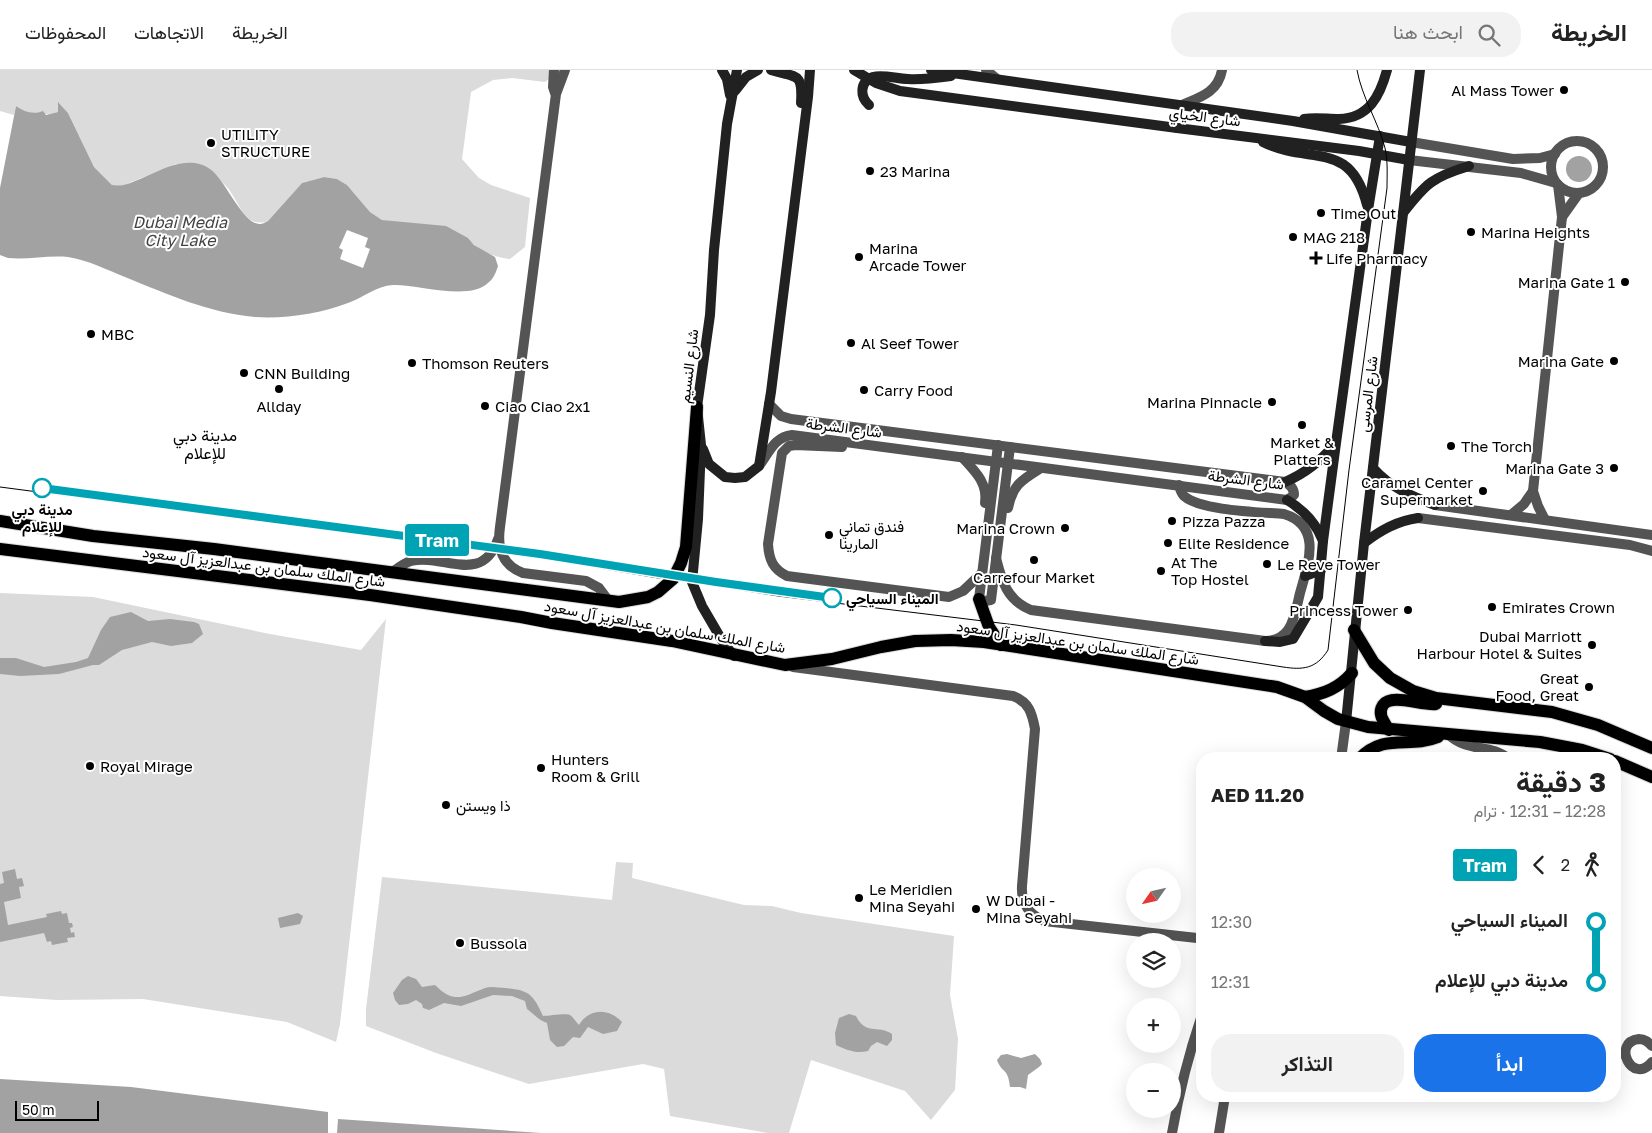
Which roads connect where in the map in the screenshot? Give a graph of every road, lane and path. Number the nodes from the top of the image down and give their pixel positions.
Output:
1 (554, 70) edge
2 (565, 70) edge
3 (722, 70) edge
4 (737, 70) edge
5 (758, 70) edge
6 (771, 70) edge
7 (810, 70) edge
8 (854, 70) edge
9 (931, 70) edge
10 (986, 70) edge
11 (1222, 70) edge
12 (1387, 70) edge
13 (1420, 70) edge
14 (962, 74) junction
15 (997, 79) junction
16 (556, 94) junction
17 (734, 94) junction
18 (732, 104) junction
19 (1182, 105) junction
20 (869, 106) dead end
21 (1293, 121) junction
22 (1380, 136) junction
23 (1256, 138) junction
24 (803, 139) junction
25 (1411, 142) junction
26 (1376, 154) junction
27 (1554, 154) junction
28 (1409, 160) junction
29 (1469, 166) junction
30 (1557, 184) junction
31 (1579, 193) junction
32 (1368, 210) junction
33 (1403, 214) junction
34 (1562, 217) junction
35 (769, 404) junction
36 (697, 407) junction
37 (852, 443) junction
38 (1336, 443) junction
39 (701, 445) junction
40 (998, 445) junction
41 (1010, 447) junction
42 (962, 458) junction
43 (996, 462) junction
44 (1007, 463) junction
45 (759, 466) junction
46 (1041, 468) junction
47 (1373, 468) junction
48 (1285, 482) junction
49 (1180, 485) junction
50 (1534, 491) junction
51 (1286, 500) junction
52 (1436, 504) joint
53 (1511, 515) junction
54 (1418, 518) joint
55 (1545, 520) junction
56 (3, 523) edge
57 (1000, 528) junction
58 (1652, 535) edge
59 (498, 538) junction
60 (986, 539) junction
61 (1323, 541) junction
62 (1364, 543) junction
63 (0, 549) edge
64 (1652, 551) edge
65 (996, 558) junction
66 (1321, 570) junction
67 (394, 571) junction
68 (982, 573) junction
69 (1305, 576) junction
70 (979, 600) junction
71 (614, 601) junction
72 (1354, 630) junction
73 (1265, 641) junction
74 (1000, 644) junction
75 (734, 656) junction
76 (784, 665) junction
77 (1352, 673) junction
78 (1304, 697) junction
79 (1442, 698) junction
80 (1346, 722) junction
81 (1390, 730) junction
82 (1446, 734) junction
83 (1652, 748) edge
84 (1342, 752) edge
85 (1368, 752) edge
86 (1496, 752) edge
87 (1588, 752) edge
88 (1621, 763) edge
89 (1652, 777) edge
90 (1196, 938) edge
91 (1196, 1032) edge
92 (1629, 1044) junction
93 (1621, 1046) edge
94 (1652, 1046) edge
95 (1621, 1058) edge
96 (1627, 1061) junction
97 (1652, 1062) edge
98 (1224, 1102) edge
99 (1172, 1133) edge
100 (1219, 1133) edge

1 - 16 street
2 - 16 street
3 - 18 main road
4 - 17 main road, شارع النسيم
5 - 17 main road
6 - 24 main road
7 - 24 main road
8 - 23 main road, شارع الخياي, bridge
9 - 14 main road, شارع الخياي
10 - 15 street
11 - 19 street
12 - 21 main road
13 - 25 main road, شارع المرسى
14 - 15 main road, شارع الخياي
14 - 20 main road
15 - 19 main road, شارع الخياي
16 - 59 street
17 - 18 main road, شارع النسيم
18 - 36 main road, شارع النسيم
19 - 21 main road, شارع الخياي
21 - 22 main road, شارع الخياي
22 - 25 main road, شارع الخياي
22 - 26 main road, شارع المرسى
23 - 26 main road, شارع الخياي
23 - 32 main road
24 - 35 main road
25 - 27 street, شارع الخياي
25 - 28 main road, شارع المرسى
26 - 28 main road, شارع الخياي
26 - 32 main road, شارع المرسى
27 - 30 street
27 - 31 street
28 - 29 street, شارع الخياي
28 - 33 main road, شارع المرسى
29 - 30 street, شارع الخياي
29 - 33 main road
30 - 31 street
30 - 34 street
31 - 34 street
32 - 38 main road, شارع المرسى
33 - 47 main road, شارع المرسى
34 - 50 street
35 - 40 street, شارع الشرطة
35 - 45 main road
36 - 39 main road, شارع النسيم
36 - 71 main road, شارع الملك سلمان بن عبدالعزيز آل سعود
37 - 42 street, شارع الشرطة
37 - 45 street, شارع الشرطة
37 - 68 street
38 - 48 main road
38 - 61 main road, شارع المرسى
39 - 45 main road
39 - 75 main road, شارع النسيم
40 - 41 street, شارع الشرطة
40 - 43 street
41 - 44 street
41 - 48 street, شارع الشرطة
42 - 43 street, شارع الشرطة
42 - 60 street
43 - 44 street, شارع الشرطة
43 - 60 street
44 - 46 street, شارع الشرطة
44 - 57 street
46 - 49 street, شارع الشرطة
46 - 57 street
47 - 52 main road
47 - 62 main road, شارع المرسى
48 - 51 street, شارع الشرطة
49 - 51 street, شارع الشرطة
49 - 69 street
50 - 53 street
50 - 55 street
51 - 61 main road
52 - 53 street
53 - 55 street
54 - 62 main road
54 - 64 street
55 - 58 street
56 - 67 main road, شارع الملك سلمان بن عبدالعزيز آل سعود
57 - 65 street
59 - 67 street
59 - 71 street
60 - 68 street
61 - 66 main road, شارع المرسى
62 - 72 main road, شارع المرسى
63 - 75 main road, شارع الملك سلمان بن عبدالعزيز آل سعود
65 - 70 street
65 - 73 street
66 - 69 main road
66 - 73 main road, شارع المرسى
67 - 71 main road, شارع الملك سلمان بن عبدالعزيز آل سعود
68 - 70 street
69 - 73 street
70 - 74 main road
72 - 77 main road, شارع المرسى
72 - 79 main road
74 - 76 main road, شارع الملك سلمان بن عبدالعزيز آل سعود
74 - 78 main road, شارع الملك سلمان بن عبدالعزيز آل سعود
75 - 76 main road, شارع الملك سلمان بن عبدالعزيز آل سعود
76 - 90 street
77 - 78 main road
77 - 80 main road, شارع المرسى
78 - 80 main road, شارع الملك سلمان بن عبدالعزيز آل سعود
79 - 81 main road
79 - 83 main road
80 - 81 main road, شارع الملك سلمان بن عبدالعزيز آل سعود
80 - 84 street
81 - 82 main road, شارع الملك سلمان بن عبدالعزيز آل سعود
82 - 85 main road
82 - 86 street
82 - 87 main road, شارع الملك سلمان بن عبدالعزيز آل سعود
88 - 89 main road
91 - 99 street
92 - 93 street
92 - 94 street
92 - 96 street
95 - 96 street
96 - 97 street
98 - 100 street

